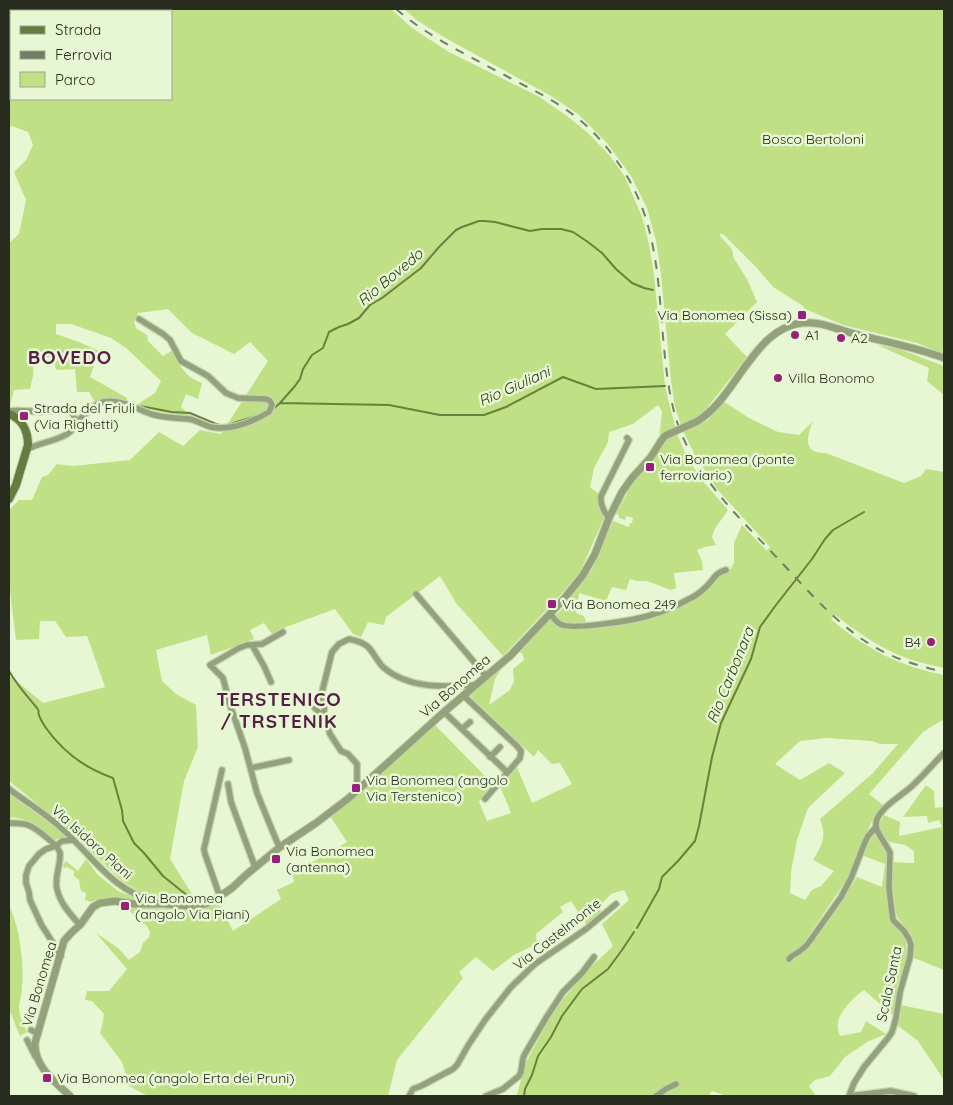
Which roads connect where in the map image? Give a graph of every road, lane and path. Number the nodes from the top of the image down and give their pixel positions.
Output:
1 (139, 319) dead end
2 (944, 358) edge
3 (9, 413) edge
4 (76, 422) junction
5 (627, 438) dead end
6 (26, 450) junction
7 (9, 499) edge
8 (609, 518) junction
9 (726, 570) dead end
10 (416, 594) dead end
11 (550, 613) junction
12 (283, 632) dead end
13 (252, 644) junction
14 (486, 676) junction
15 (271, 682) dead end
16 (475, 685) junction
17 (464, 696) junction
18 (314, 707) dead end
19 (444, 712) junction
20 (323, 715) junction
21 (470, 722) dead end
22 (462, 729) junction
23 (500, 747) dead end
24 (944, 752) edge
25 (490, 757) junction
26 (289, 760) dead end
27 (251, 768) junction
28 (222, 770) dead end
29 (507, 772) junction
30 (228, 784) dead end
31 (359, 788) junction
32 (9, 789) edge
33 (485, 799) dead end
34 (9, 823) edge
35 (876, 827) junction
36 (73, 840) junction
37 (56, 846) junction
38 (280, 847) junction
39 (255, 868) junction
40 (220, 897) junction
41 (164, 904) junction
42 (616, 904) dead end
43 (80, 925) junction
44 (61, 956) junction
45 (594, 957) dead end
46 (789, 959) dead end
47 (27, 1040) dead end
48 (36, 1058) junction
49 (676, 1084) dead end
50 (70, 1096) edge
51 (408, 1096) edge
52 (486, 1096) edge
53 (656, 1096) edge
54 (849, 1096) edge
55 (914, 1096) edge

1 - 4 street
2 - 8 street, Via Bonomea, bridge
3 - 4 street
3 - 6 main road
4 - 6 street
5 - 8 street
6 - 7 main road
8 - 11 street, Via Bonomea
9 - 11 street
10 - 14 street
11 - 14 street, Via Bonomea
12 - 13 street
13 - 15 street
13 - 27 street
14 - 16 street, Via Bonomea
16 - 17 street, Via Bonomea
16 - 20 street
17 - 19 street, Via Bonomea
17 - 29 street
18 - 20 street
19 - 22 street
19 - 31 street, Via Bonomea
20 - 31 street
21 - 22 street
22 - 25 street
23 - 25 street
24 - 35 street
25 - 29 street
26 - 27 street
27 - 38 street
28 - 40 street
29 - 33 street
30 - 39 street
31 - 38 street, Via Bonomea
32 - 36 street, Via Isidoro Piani
34 - 37 street
35 - 46 street
35 - 54 street, Scala Santa
36 - 37 street
36 - 41 street, Via Isidoro Piani
37 - 43 street
37 - 44 street
38 - 39 street, Via Bonomea
39 - 40 street, Via Bonomea
40 - 41 street, Via Bonomea
41 - 43 street, Via Bonomea
42 - 51 street, Via Castelmonte
43 - 44 street, Via Bonomea
44 - 48 street, Via Bonomea
45 - 52 street
47 - 48 street
48 - 50 street
49 - 53 street
54 - 55 street

